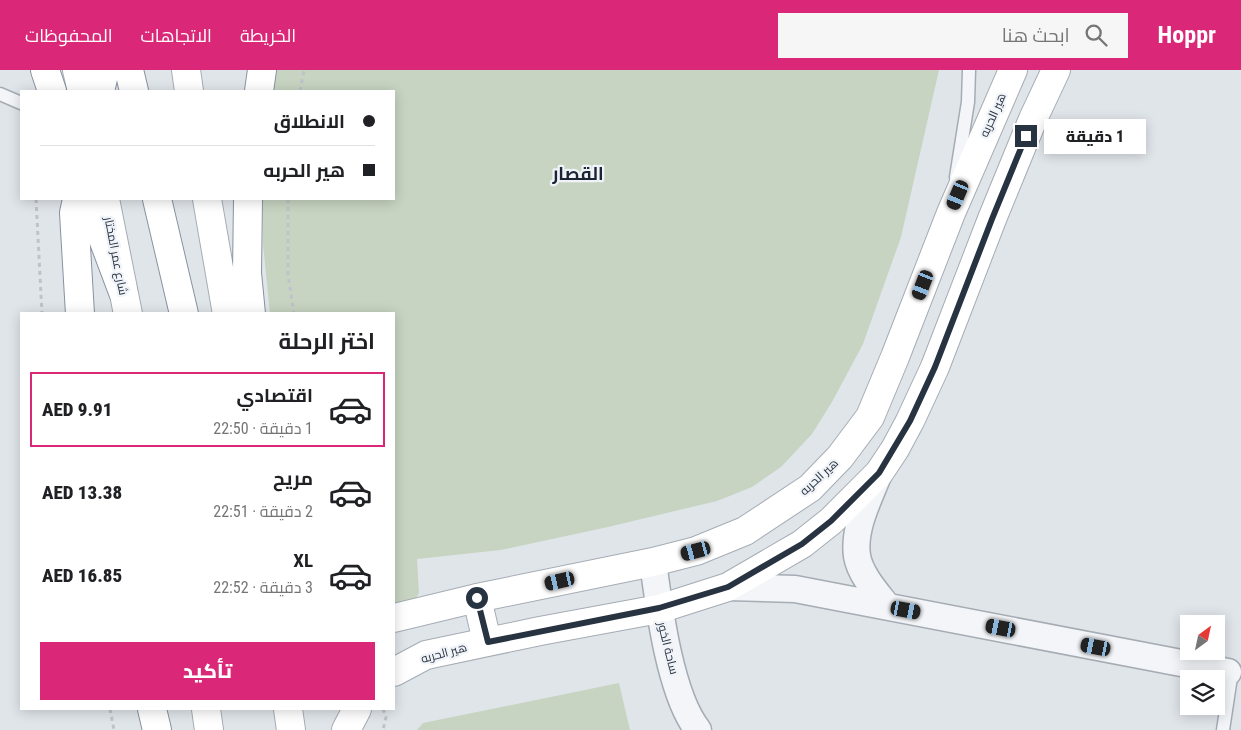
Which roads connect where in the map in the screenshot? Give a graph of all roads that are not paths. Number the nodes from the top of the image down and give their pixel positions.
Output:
1 (45, 70) edge
2 (77, 70) edge
3 (105, 70) edge
4 (129, 70) edge
5 (186, 70) edge
6 (262, 70) edge
7 (969, 70) edge
8 (1013, 70) edge
9 (1056, 70) edge
10 (52, 90) edge
11 (82, 90) edge
12 (100, 90) edge
13 (134, 90) edge
14 (189, 90) edge
15 (259, 90) edge
16 (0, 94) edge
17 (20, 103) edge
18 (77, 200) edge
19 (88, 200) edge
20 (105, 200) edge
21 (157, 200) edge
22 (207, 200) edge
23 (248, 200) edge
24 (951, 213) junction
25 (126, 303) edge
26 (80, 312) edge
27 (184, 312) edge
28 (226, 312) edge
29 (251, 312) edge
30 (879, 473) junction
31 (653, 562) junction
32 (728, 587) junction
33 (477, 598) junction
34 (887, 606) junction
35 (659, 608) junction
36 (395, 618) edge
37 (488, 642) junction
38 (395, 672) edge
39 (1228, 672) joint
40 (152, 710) edge
41 (206, 710) edge
42 (288, 710) edge
43 (356, 710) edge
44 (157, 730) edge
45 (209, 730) edge
46 (291, 730) edge
47 (346, 730) edge
48 (698, 730) edge
49 (1223, 730) edge

1 - 10 main road
2 - 11 main road
3 - 12 main road
4 - 13 main road
5 - 14 main road
6 - 15 main road
7 - 24 lane
8 - 24 main road, هير الحربه
9 - 30 main road, هير الحربه
16 - 17 lane
18 - 26 main road
19 - 25 main road
20 - 25 main road, شارع عمر المختار
21 - 27 main road
22 - 28 main road
23 - 29 main road
24 - 31 main road, هير الحربه
30 - 32 main road, هير الحربه
30 - 34 street
31 - 33 main road, هير الحربه
31 - 35 street, ساحة الخور
32 - 34 street
32 - 35 main road, هير الحربه
33 - 36 main road, هير الحربه
33 - 37 main road
34 - 39 street
35 - 37 main road, هير الحربه
35 - 48 street, ساحة الخور
37 - 38 main road, هير الحربه
39 - 49 lane
40 - 44 main road
41 - 45 main road
42 - 46 main road
43 - 47 main road

